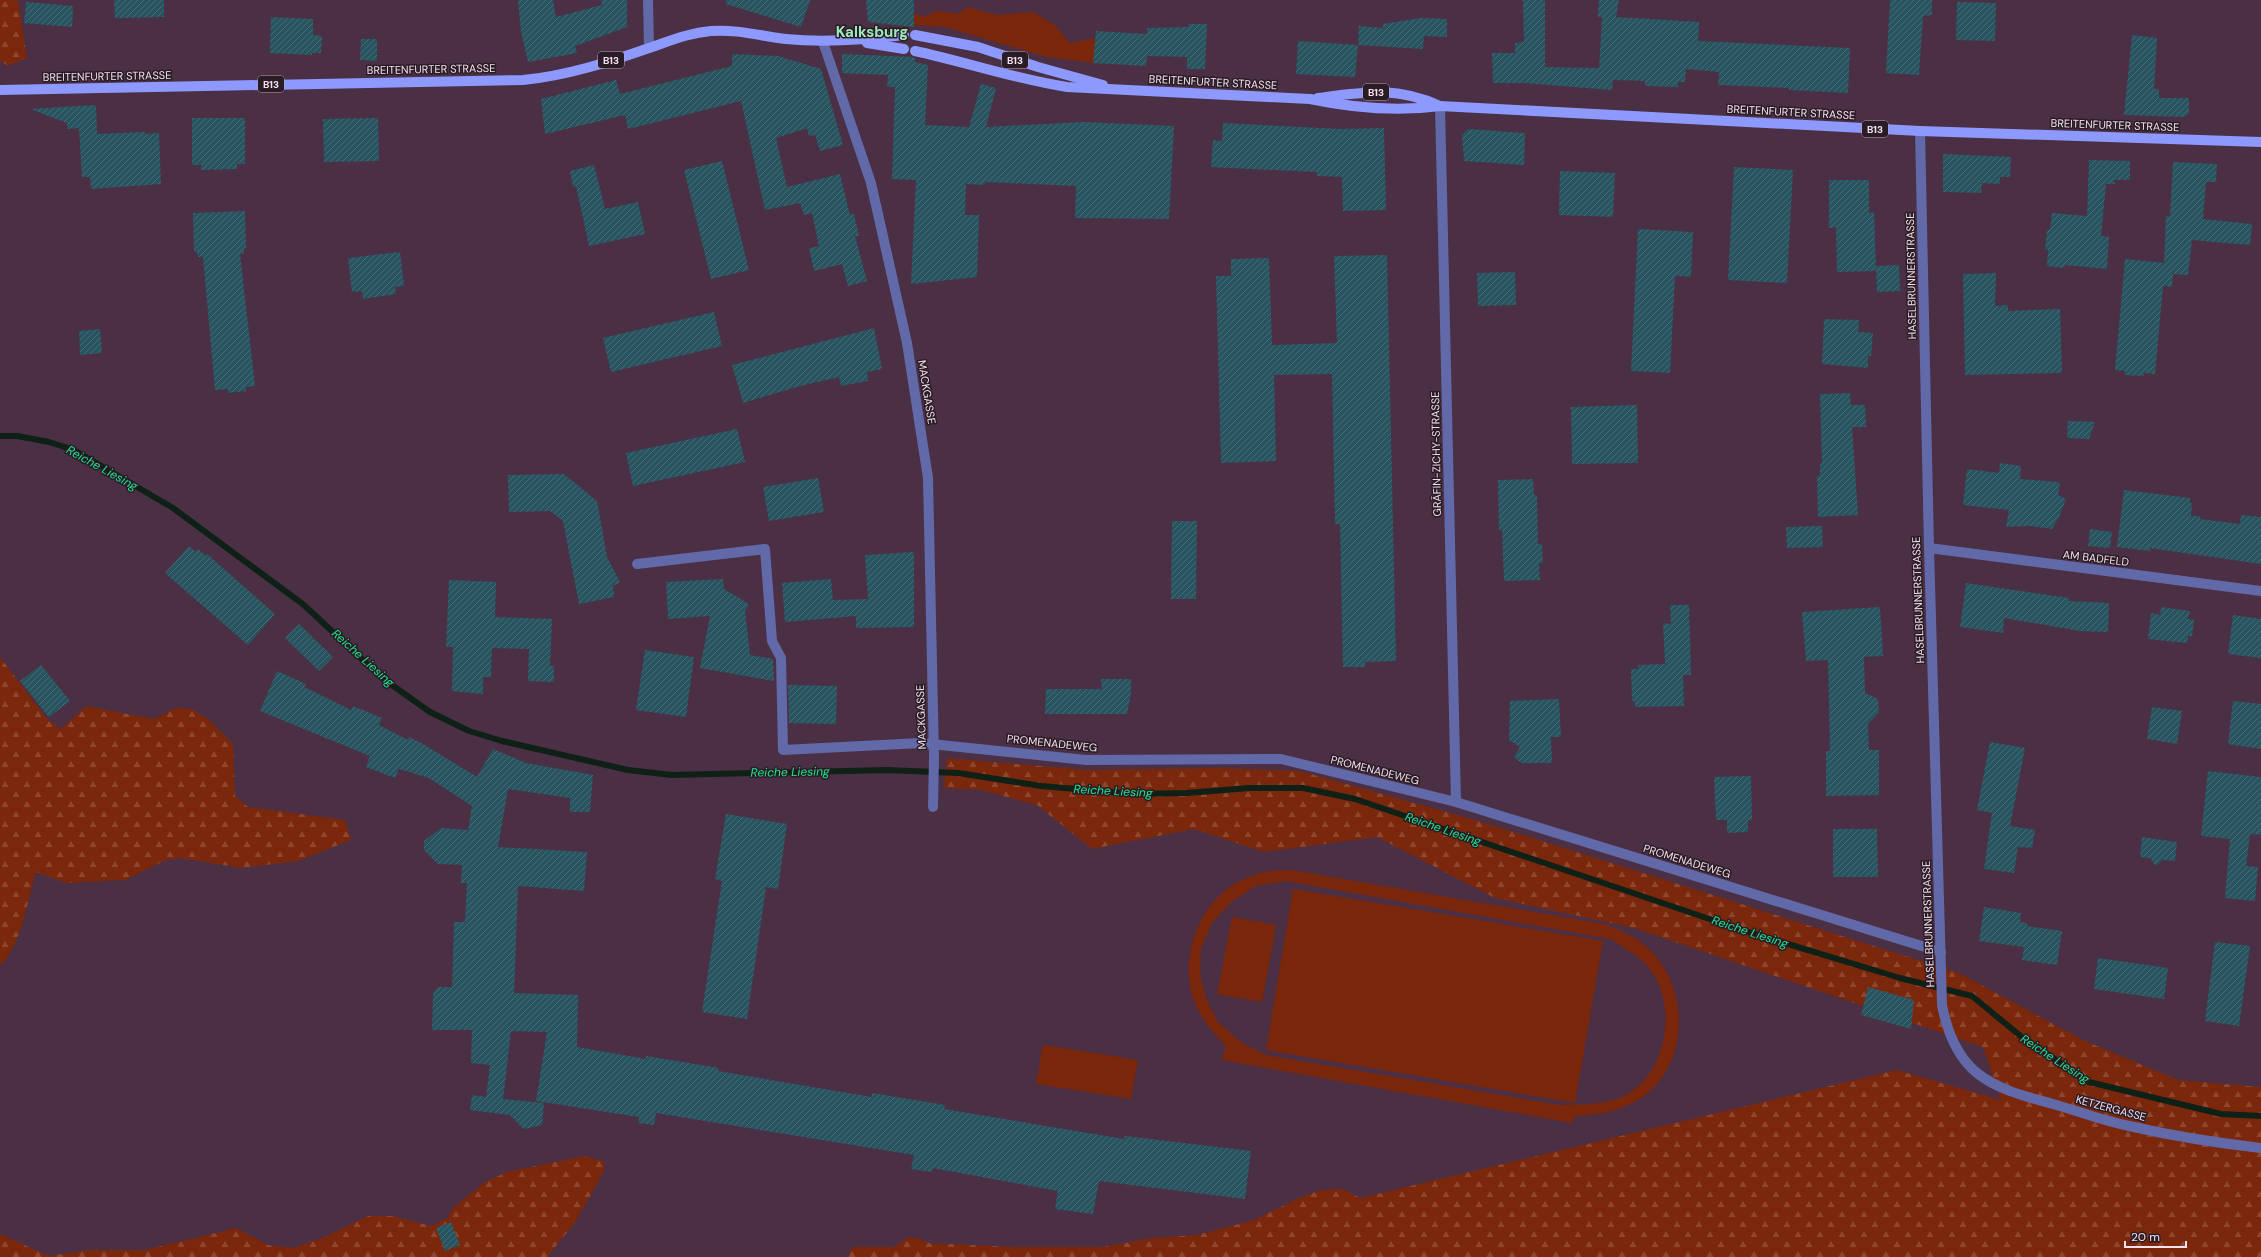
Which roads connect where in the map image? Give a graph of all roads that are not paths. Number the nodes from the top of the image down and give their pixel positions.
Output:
1 (648, 0) edge
2 (855, 41) junction
3 (823, 42) junction
4 (649, 48) junction
5 (904, 49) dead end
6 (915, 51) dead end
7 (1114, 88) junction
8 (0, 90) edge
9 (1310, 99) junction
10 (1440, 106) junction
11 (1920, 131) junction
12 (2261, 142) edge
13 (1929, 548) junction
14 (637, 564) dead end
15 (2261, 591) edge
16 (933, 743) junction
17 (1456, 802) junction
18 (933, 807) dead end
19 (1941, 952) junction
20 (1966, 1063) joint
21 (2261, 1148) edge

1 - 4 street
2 - 3 main road, BREITENFURTER STRASSE / B13
2 - 5 main road, BREITENFURTER STRASSE / B13
2 - 7 main road, BREITENFURTER STRASSE / B13
3 - 4 main road, BREITENFURTER STRASSE / B13
3 - 16 street, MACKGASSE
4 - 8 main road, BREITENFURTER STRASSE / B13
6 - 7 main road, BREITENFURTER STRASSE / B13
7 - 9 main road, BREITENFURTER STRASSE / B13
9 - 10 main road, BREITENFURTER STRASSE / B13
9 - 10 main road, BREITENFURTER STRASSE / B13
10 - 11 main road, BREITENFURTER STRASSE / B13
10 - 17 street, GRÄFIN-ZICHY-STRASSE
11 - 12 main road, BREITENFURTER STRASSE / B13
11 - 13 street, HASELBRUNNERSTRASSE
13 - 15 street, AM BADFELD
13 - 19 street, HASELBRUNNERSTRASSE
14 - 16 street, PROMENADEWEG
16 - 17 street, PROMENADEWEG
16 - 18 street, MACKGASSE
17 - 19 street, PROMENADEWEG
19 - 20 street, HASELBRUNNERSTRASSE
20 - 21 street, KETZERGASSE

